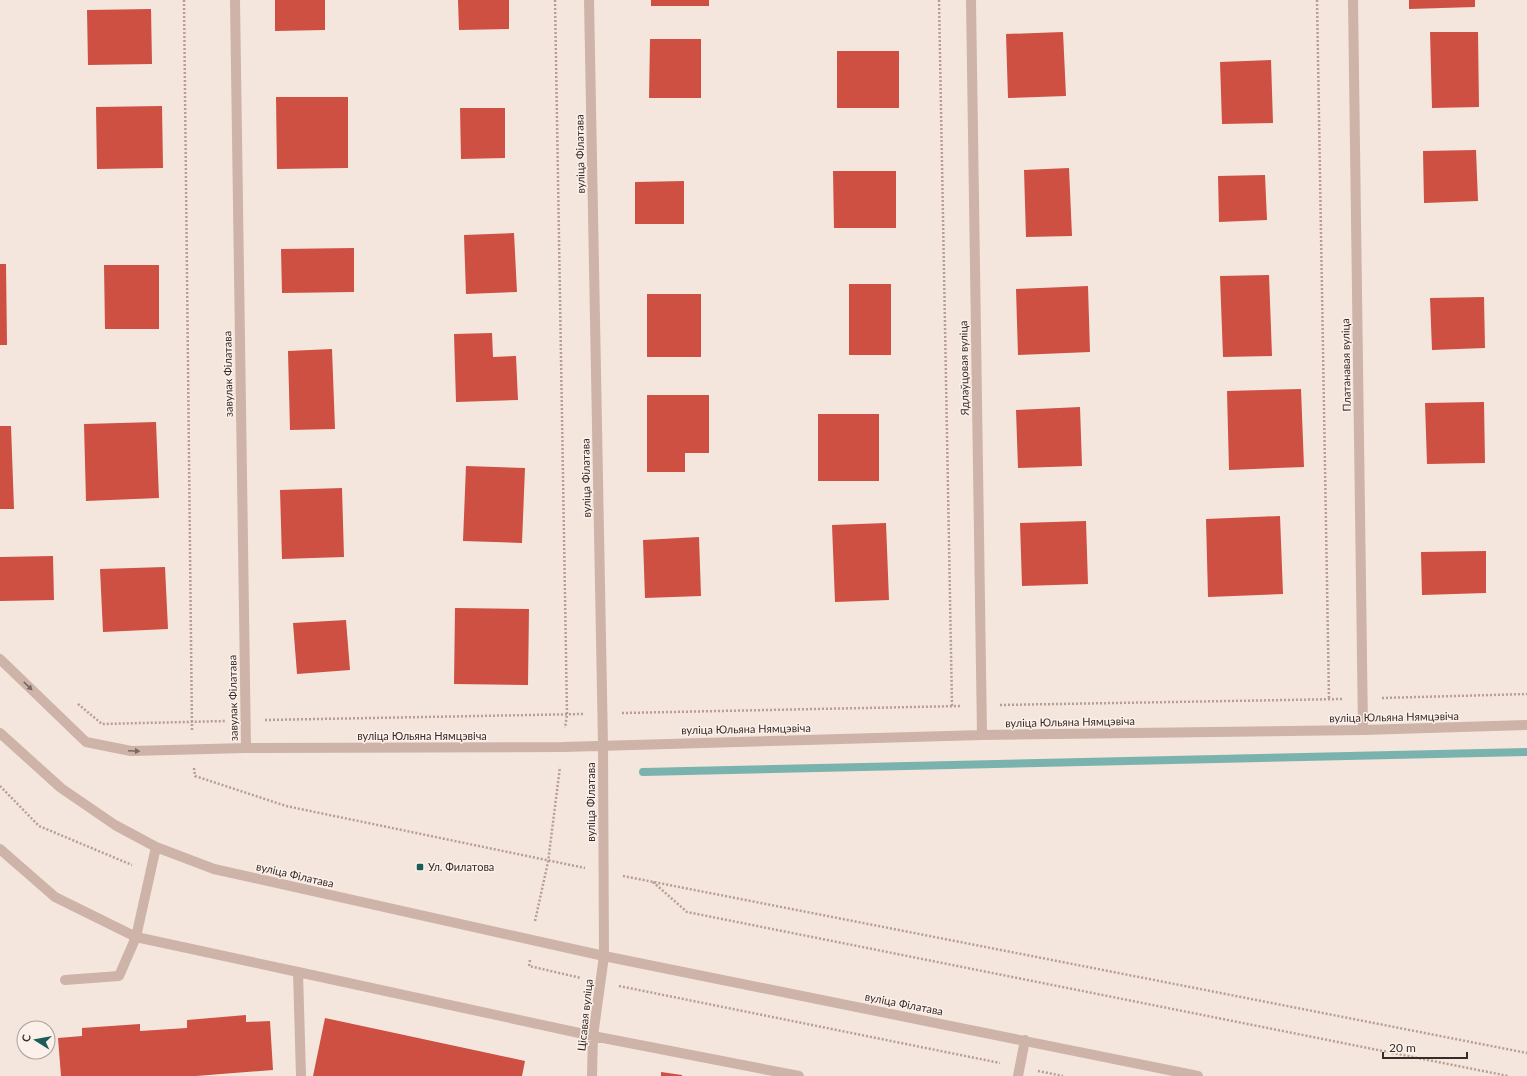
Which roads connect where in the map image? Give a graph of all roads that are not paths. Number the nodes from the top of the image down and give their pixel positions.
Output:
1 (235, 0) edge
2 (589, 0) edge
3 (971, 0) edge
4 (1353, 0) edge
5 (0, 659) edge
6 (1527, 725) edge
7 (1363, 730) junction
8 (0, 733) edge
9 (982, 735) junction
10 (603, 745) junction
11 (246, 748) junction
12 (156, 847) junction
13 (0, 849) edge
14 (136, 937) junction
15 (604, 956) junction
16 (298, 972) junction
17 (65, 980) dead end
18 (593, 1036) junction
19 (1025, 1040) junction
20 (300, 1076) edge
21 (592, 1076) edge
22 (799, 1076) edge
23 (1018, 1076) edge
24 (1198, 1076) edge

1 - 11 street, завулак Філатава
2 - 10 street, вуліца Філатава
3 - 9 street, Ядлаўцовая вуліца
4 - 7 street, Платанавая вуліца
5 -> 11 street, вуліца Юльяна Нямцэвіча
6 - 7 street, вуліца Юльяна Нямцэвіча
7 - 9 street, вуліца Юльяна Нямцэвіча
8 - 12 street, вуліца Філатава
9 - 10 street, вуліца Юльяна Нямцэвіча
10 - 11 street, вуліца Юльяна Нямцэвіча
10 - 15 street, вуліца Філатава
12 - 14 street
12 - 15 street, вуліца Філатава
13 - 14 street
14 - 16 street
14 - 17 street
15 - 18 street, Цісавая вуліца
15 - 19 street, вуліца Філатава
16 - 18 street
16 - 20 street
18 - 21 street, Цісавая вуліца
18 - 22 street
19 - 23 street
19 - 24 street, вуліца Філатава

